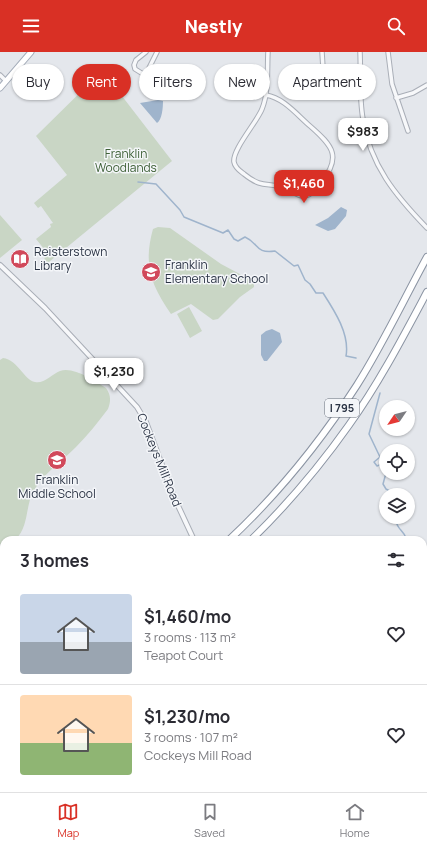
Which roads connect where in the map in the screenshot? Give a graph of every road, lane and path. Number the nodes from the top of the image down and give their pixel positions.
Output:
1 (31, 52) edge
2 (146, 52) edge
3 (156, 52) edge
4 (268, 52) edge
5 (322, 52) edge
6 (360, 52) edge
7 (388, 52) edge
8 (267, 64) edge
9 (323, 64) edge
10 (0, 75) edge
11 (6, 81) junction
12 (427, 85) edge
13 (0, 88) edge
14 (266, 95) joint
15 (396, 98) junction
16 (408, 131) dead end
17 (427, 228) edge
18 (427, 257) edge
19 (0, 265) edge
20 (427, 292) edge
21 (192, 536) edge
22 (233, 536) edge
23 (255, 536) edge

1 - 11 main road
2 - 3 street
4 - 8 street
5 - 9 street
6 - 17 street
7 - 15 street
10 - 11 street
11 - 13 main road
12 - 15 street
14 - 14 street
15 - 16 street
18 - 22 highway, I 795
19 - 21 street, Cockeys Mill Road
20 - 23 highway, I 795

